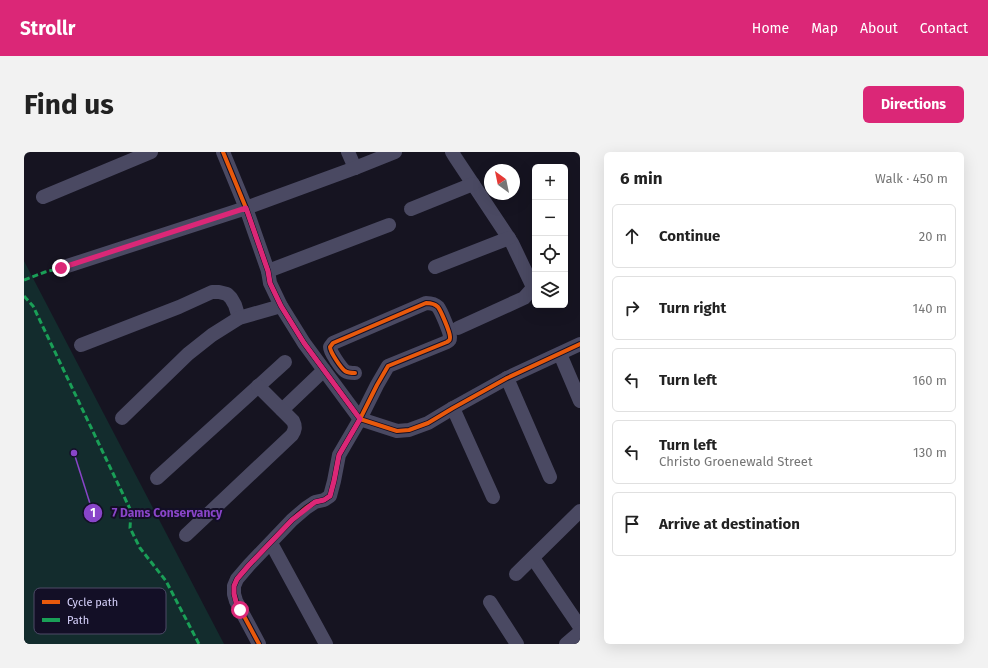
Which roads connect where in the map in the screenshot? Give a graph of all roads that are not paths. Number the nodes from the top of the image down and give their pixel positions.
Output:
1 (151, 152) edge
2 (223, 152) edge
3 (348, 152) edge
4 (395, 152) edge
5 (452, 152) edge
6 (355, 168) junction
7 (473, 184) junction
8 (43, 197) dead end
9 (246, 208) junction
10 (411, 209) dead end
11 (389, 225) dead end
12 (509, 238) junction
13 (435, 267) dead end
14 (61, 268) dead end
15 (268, 271) junction
16 (281, 306) junction
17 (240, 318) junction
18 (458, 328) dead end
19 (580, 344) edge
20 (81, 345) dead end
21 (560, 354) junction
22 (285, 362) dead end
23 (324, 370) junction
24 (355, 373) dead end
25 (507, 378) junction
26 (258, 386) junction
27 (580, 402) edge
28 (453, 408) junction
29 (282, 410) junction
30 (122, 418) dead end
31 (360, 419) junction
32 (550, 477) dead end
33 (157, 478) dead end
34 (494, 497) dead end
35 (580, 511) edge
36 (186, 535) dead end
37 (271, 543) junction
38 (533, 558) junction
39 (516, 574) dead end
40 (490, 602) dead end
41 (580, 627) edge
42 (580, 632) edge
43 (259, 644) edge
44 (326, 644) edge
45 (517, 644) edge
46 (566, 644) edge

1 - 8 street
2 - 9 street
3 - 6 street
4 - 6 street
5 - 7 street
6 - 9 street
7 - 10 street
7 - 12 street
9 - 14 street
9 - 15 street
11 - 15 street
12 - 13 street
12 - 18 street
15 - 16 street
16 - 17 street
16 - 23 street
17 - 20 street
17 - 30 street
19 - 21 street
21 - 25 street
21 - 27 street
22 - 26 street
23 - 29 street
23 - 31 street
24 - 31 street
25 - 28 street
25 - 32 street
26 - 29 street
26 - 33 street
28 - 31 street
28 - 34 street
29 - 36 street
31 - 37 street
35 - 38 street
37 - 43 street
37 - 44 street
38 - 39 street
38 - 41 street
40 - 45 street
42 - 46 street

